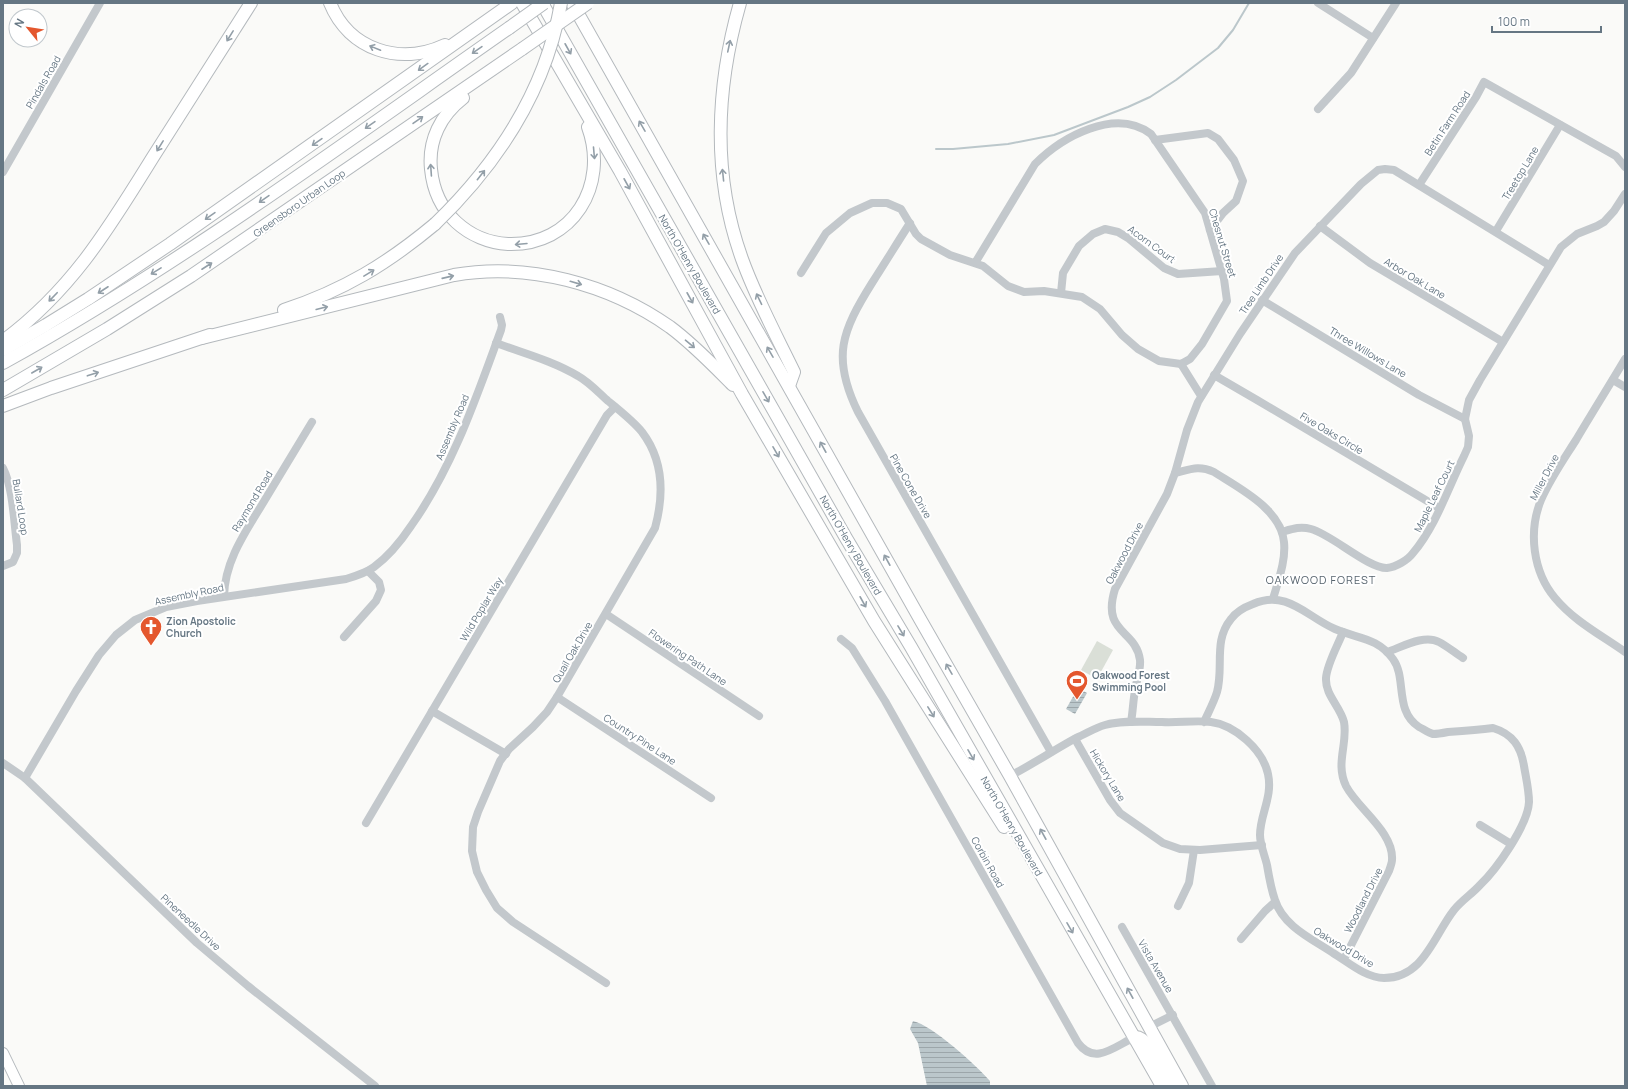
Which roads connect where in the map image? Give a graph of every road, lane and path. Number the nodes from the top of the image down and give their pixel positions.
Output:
1 (100, 3) edge
2 (251, 3) edge
3 (330, 3) edge
4 (512, 3) edge
5 (522, 3) edge
6 (543, 3) edge
7 (561, 3) edge
8 (572, 3) edge
9 (588, 3) edge
10 (740, 3) edge
11 (1318, 3) edge
12 (1396, 3) edge
13 (466, 35) junction
14 (1373, 38) junction
15 (487, 75) junction
16 (579, 102) junction
17 (1318, 109) dead end
18 (1560, 125) junction
19 (1155, 140) junction
20 (1625, 167) edge
21 (3, 172) edge
22 (1419, 185) junction
23 (1625, 194) edge
24 (910, 223) junction
25 (1320, 226) junction
26 (1210, 230) junction
27 (1496, 232) junction
28 (975, 263) junction
29 (1549, 265) junction
30 (1222, 271) junction
31 (801, 273) dead end
32 (1060, 293) junction
33 (1262, 300) junction
34 (500, 317) dead end
35 (202, 338) junction
36 (3, 341) edge
37 (1503, 342) junction
38 (496, 343) junction
39 (3, 350) edge
40 (1625, 359) edge
41 (3, 363) edge
42 (1181, 364) junction
43 (1214, 376) junction
44 (1612, 380) junction
45 (789, 386) junction
46 (1625, 387) edge
47 (3, 390) edge
48 (742, 394) junction
49 (1201, 396) junction
50 (3, 406) edge
51 (615, 407) junction
52 (1465, 419) junction
53 (312, 422) dead end
54 (3, 468) edge
55 (1175, 473) junction
56 (1439, 508) junction
57 (1282, 532) junction
58 (3, 566) edge
59 (368, 571) junction
60 (224, 596) junction
61 (1273, 599) junction
62 (606, 614) junction
63 (1343, 632) junction
64 (344, 637) dead end
65 (841, 639) dead end
66 (1387, 652) junction
67 (1625, 652) edge
68 (1463, 658) dead end
69 (558, 697) junction
70 (432, 711) junction
71 (759, 716) dead end
72 (1131, 722) junction
73 (1204, 722) junction
74 (1075, 739) junction
75 (1051, 752) junction
76 (506, 754) junction
77 (3, 763) edge
78 (1010, 776) junction
79 (25, 778) junction
80 (711, 798) dead end
81 (366, 822) dead end
82 (1480, 825) dead end
83 (1511, 844) junction
84 (1262, 845) junction
85 (1194, 850) junction
86 (1275, 902) junction
87 (1178, 906) dead end
88 (1058, 907) junction
89 (1122, 926) dead end
90 (1241, 939) dead end
91 (1344, 959) junction
92 (606, 983) dead end
93 (1172, 1015) junction
94 (1149, 1027) junction
95 (1135, 1037) junction
96 (3, 1053) edge
97 (19, 1086) edge
98 (375, 1086) edge
99 (1162, 1086) edge
100 (1174, 1086) edge
101 (1182, 1086) edge
102 (1212, 1086) edge

1 - 21 street, Pindals Road
2 -> 36 highway
13 -> 3 highway
4 - 13 highway
5 - 16 highway
6 -> 41 highway, bridge
6 -> 88 highway, North O'Henry Boulevard
35 -> 7 highway, bridge
45 -> 8 highway
9 - 15 highway, Greensboro Urban Loop, bridge
45 -> 10 highway
11 - 14 street
12 - 14 street
13 -> 39 highway
14 - 17 street
16 -> 15 highway
47 -> 15 highway, Greensboro Urban Loop
16 -> 48 highway
18 - 20 street, Betin Farm Road
18 - 22 street, Betin Farm Road
18 - 27 street, Treetop Lane
19 - 26 street, Chesnut Street
19 - 26 street
19 - 28 street, Chesnut Street
22 - 25 street, Tree Limb Drive
22 - 27 street
23 - 29 street
24 - 28 street
24 - 31 street
24 - 75 street, Pine Cone Drive
25 - 33 street, Tree Limb Drive
25 - 37 street, Arbor Oak Lane
26 - 30 street, Chesnut Street
27 - 29 street
28 - 32 street
29 - 37 street
30 - 32 street, Acorn Court
30 - 42 street, Chesnut Street
32 - 42 street
33 - 43 street, Tree Limb Drive
33 - 52 street, Three Willows Lane
34 - 38 street, Assembly Road
35 -> 48 highway
50 -> 35 highway
37 - 52 street
38 - 51 street, Quail Oak Drive
38 - 59 street, Assembly Road
40 - 44 street, Miller Drive
42 - 49 street
43 - 49 street, Tree Limb Drive
43 - 56 street, Five Oaks Circle
44 - 46 street
44 - 67 street, Miller Drive
78 -> 45 highway
48 -> 88 highway
49 - 55 street, Tree Limb Drive
51 - 62 street, Quail Oak Drive
51 - 70 street, Wild Poplar Way
52 - 56 street, Maple Leaf Court
53 - 60 street, Raymond Road
54 - 58 street, Bullard Loop
55 - 57 street
55 - 72 street, Oakwood Drive
56 - 57 street, Maple Leaf Court
57 - 61 street
59 - 60 street, Assembly Road
59 - 64 street
60 - 79 street, Assembly Road
61 - 63 street, Oakwood Drive
61 - 73 street
62 - 69 street, Quail Oak Drive
62 - 71 street, Flowering Path Lane
63 - 66 street, Oakwood Drive
63 - 91 street, Woodland Drive
65 - 95 street, Corbin Road
66 - 68 street
66 - 83 street, Oakwood Drive
69 - 76 street, Quail Oak Drive
69 - 80 street, Country Pine Lane
70 - 76 street
70 - 81 street, Wild Poplar Way
72 - 73 street, Oakwood Drive
72 - 74 street, Oakwood Drive
73 - 84 street, Oakwood Drive
74 - 75 street, Oakwood Drive
74 - 85 street, Hickory Lane
75 - 78 street, Oakwood Drive
76 - 92 street, Quail Oak Drive
77 - 79 street, Pineneedle Drive
94 -> 78 highway
79 - 98 street, Pineneedle Drive
82 - 83 street
83 - 91 street, Oakwood Drive
84 - 85 street, Hickory Lane
84 - 86 street, Oakwood Drive
85 - 87 street
86 - 90 street
86 - 91 street, Oakwood Drive
88 -> 95 highway, North O'Henry Boulevard
89 - 93 street, Vista Avenue
93 - 94 street
93 - 102 street, Vista Avenue
94 - 101 highway
95 - 99 highway, North O'Henry Boulevard
95 - 100 highway
96 - 97 main road

